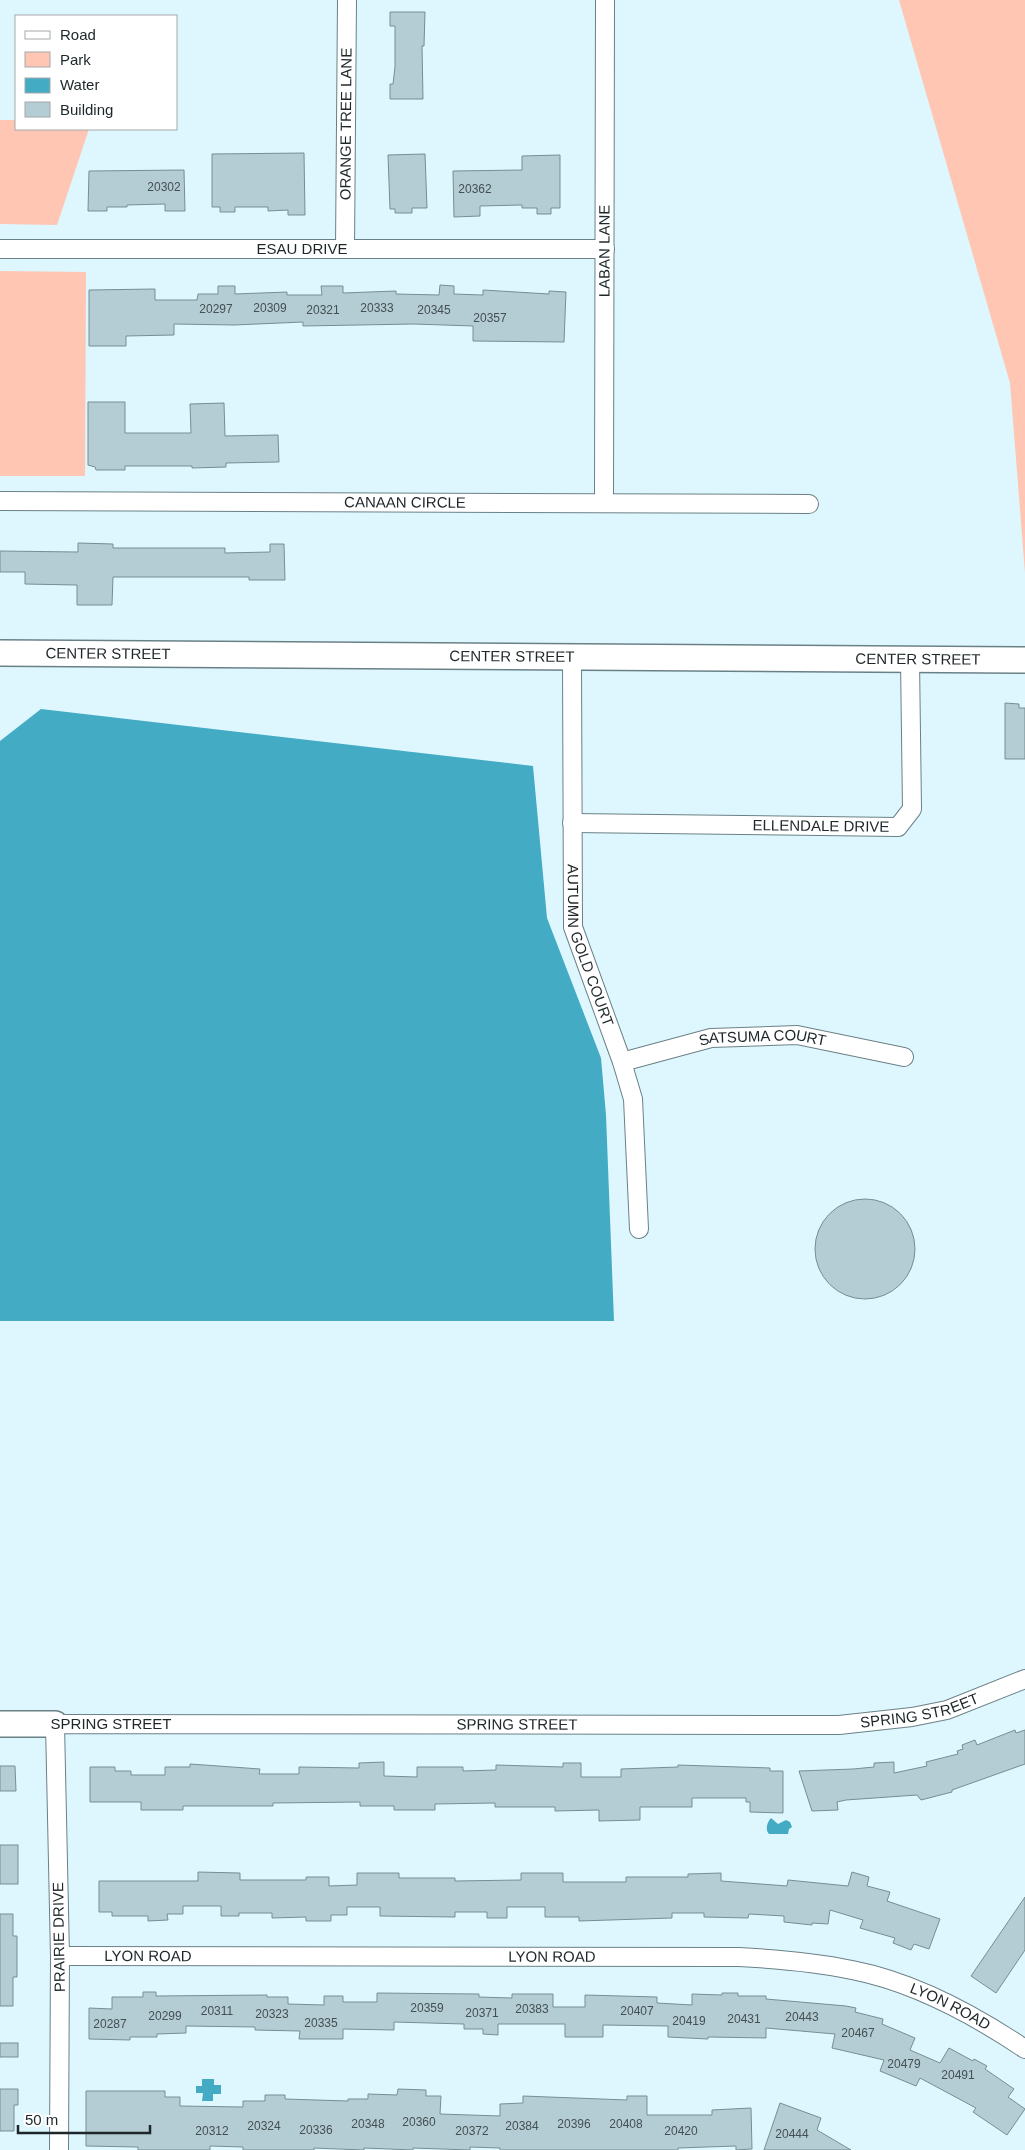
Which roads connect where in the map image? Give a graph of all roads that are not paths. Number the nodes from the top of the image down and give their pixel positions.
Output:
1 (347, 0) edge
2 (605, 0) edge
3 (0, 249) edge
4 (346, 249) junction
5 (605, 249) junction
6 (0, 501) edge
7 (604, 502) junction
8 (809, 504) dead end
9 (0, 653) edge
10 (572, 656) junction
11 (910, 660) junction
12 (1025, 660) edge
13 (572, 823) junction
14 (904, 1057) dead end
15 (622, 1062) junction
16 (639, 1229) dead end
17 (1025, 1679) edge
18 (0, 1724) edge
19 (55, 1724) junction
20 (60, 1956) junction
21 (1024, 2045) edge
22 (59, 2150) edge

1 - 4 street, ORANGE TREE LANE
2 - 5 street, LABAN LANE
3 - 4 street, ESAU DRIVE
4 - 5 street, ESAU DRIVE
5 - 7 street, LABAN LANE
6 - 7 street, CANAAN CIRCLE
7 - 8 street, CANAAN CIRCLE
9 - 10 street, CENTER STREET
10 - 11 street, CENTER STREET
10 - 13 street, AUTUMN GOLD COURT
11 - 12 street, CENTER STREET
11 - 13 street, ELLENDALE DRIVE
13 - 15 street, AUTUMN GOLD COURT
14 - 15 street, SATSUMA COURT
15 - 16 street, AUTUMN GOLD COURT
17 - 19 street, SPRING STREET
18 - 19 street, SPRING STREET
19 - 20 street, PRAIRIE DRIVE
20 - 21 street, LYON ROAD
20 - 22 street, PRAIRIE DRIVE

